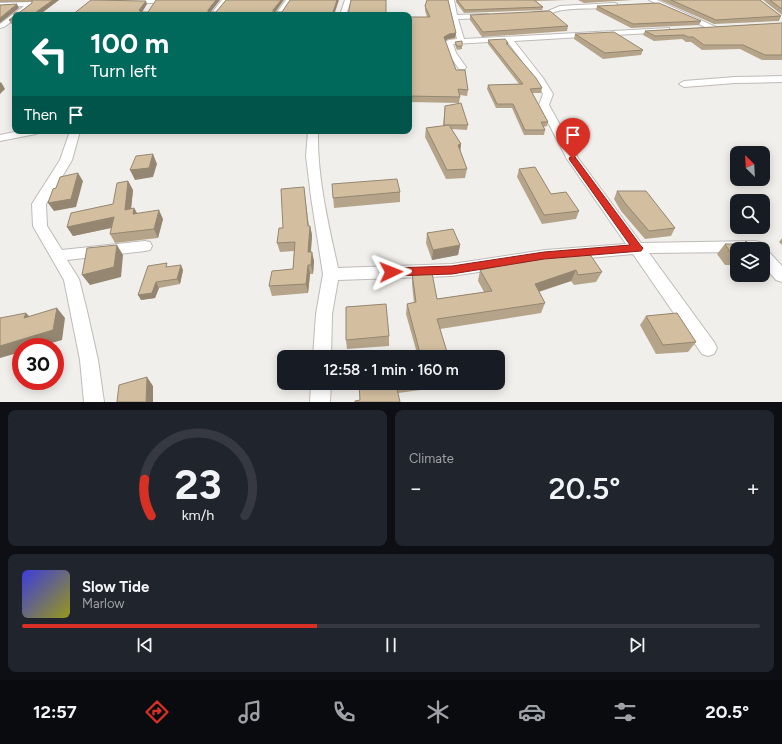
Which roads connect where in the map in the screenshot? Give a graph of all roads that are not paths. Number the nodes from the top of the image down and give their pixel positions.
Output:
1 (225, 0) edge
2 (289, 0) edge
3 (348, 0) edge
4 (451, 0) edge
5 (115, 1) edge
6 (155, 1) edge
7 (655, 2) edge
8 (643, 4) edge
9 (0, 5) edge
10 (621, 5) edge
11 (148, 10) edge
12 (21, 12) edge
13 (215, 12) edge
14 (280, 12) edge
15 (344, 12) edge
16 (525, 14) edge
17 (493, 16) edge
18 (454, 17) junction
19 (12, 19) edge
20 (12, 25) edge
21 (1, 26) edge
22 (677, 29) edge
23 (692, 29) edge
24 (509, 39) junction
25 (461, 41) junction
26 (462, 66) dead end
27 (782, 79) edge
28 (684, 84) dead end
29 (21, 134) edge
30 (74, 134) edge
31 (314, 134) edge
32 (0, 138) edge
33 (145, 246) dead end
34 (730, 246) edge
35 (637, 248) junction
36 (58, 256) junction
37 (770, 263) edge
38 (331, 274) junction
39 (782, 276) edge
40 (708, 348) dead end
41 (322, 350) edge
42 (321, 390) edge
43 (94, 402) edge
44 (320, 402) edge

1 - 13 street
2 - 14 street
3 - 15 street
4 - 18 street
5 - 6 street
6 - 11 street
7 - 8 street
7 - 23 street
9 - 12 street
10 - 16 street
17 - 18 street
18 - 25 street
19 - 21 street
20 - 21 street
22 - 24 street
24 - 25 street
24 - 35 street
25 - 26 street
27 - 28 street
29 - 32 street
30 - 36 street
31 - 38 street
33 - 36 street
34 - 35 street
35 - 38 street
35 - 40 street
36 - 43 street
37 - 39 street
38 - 41 street
42 - 44 street

